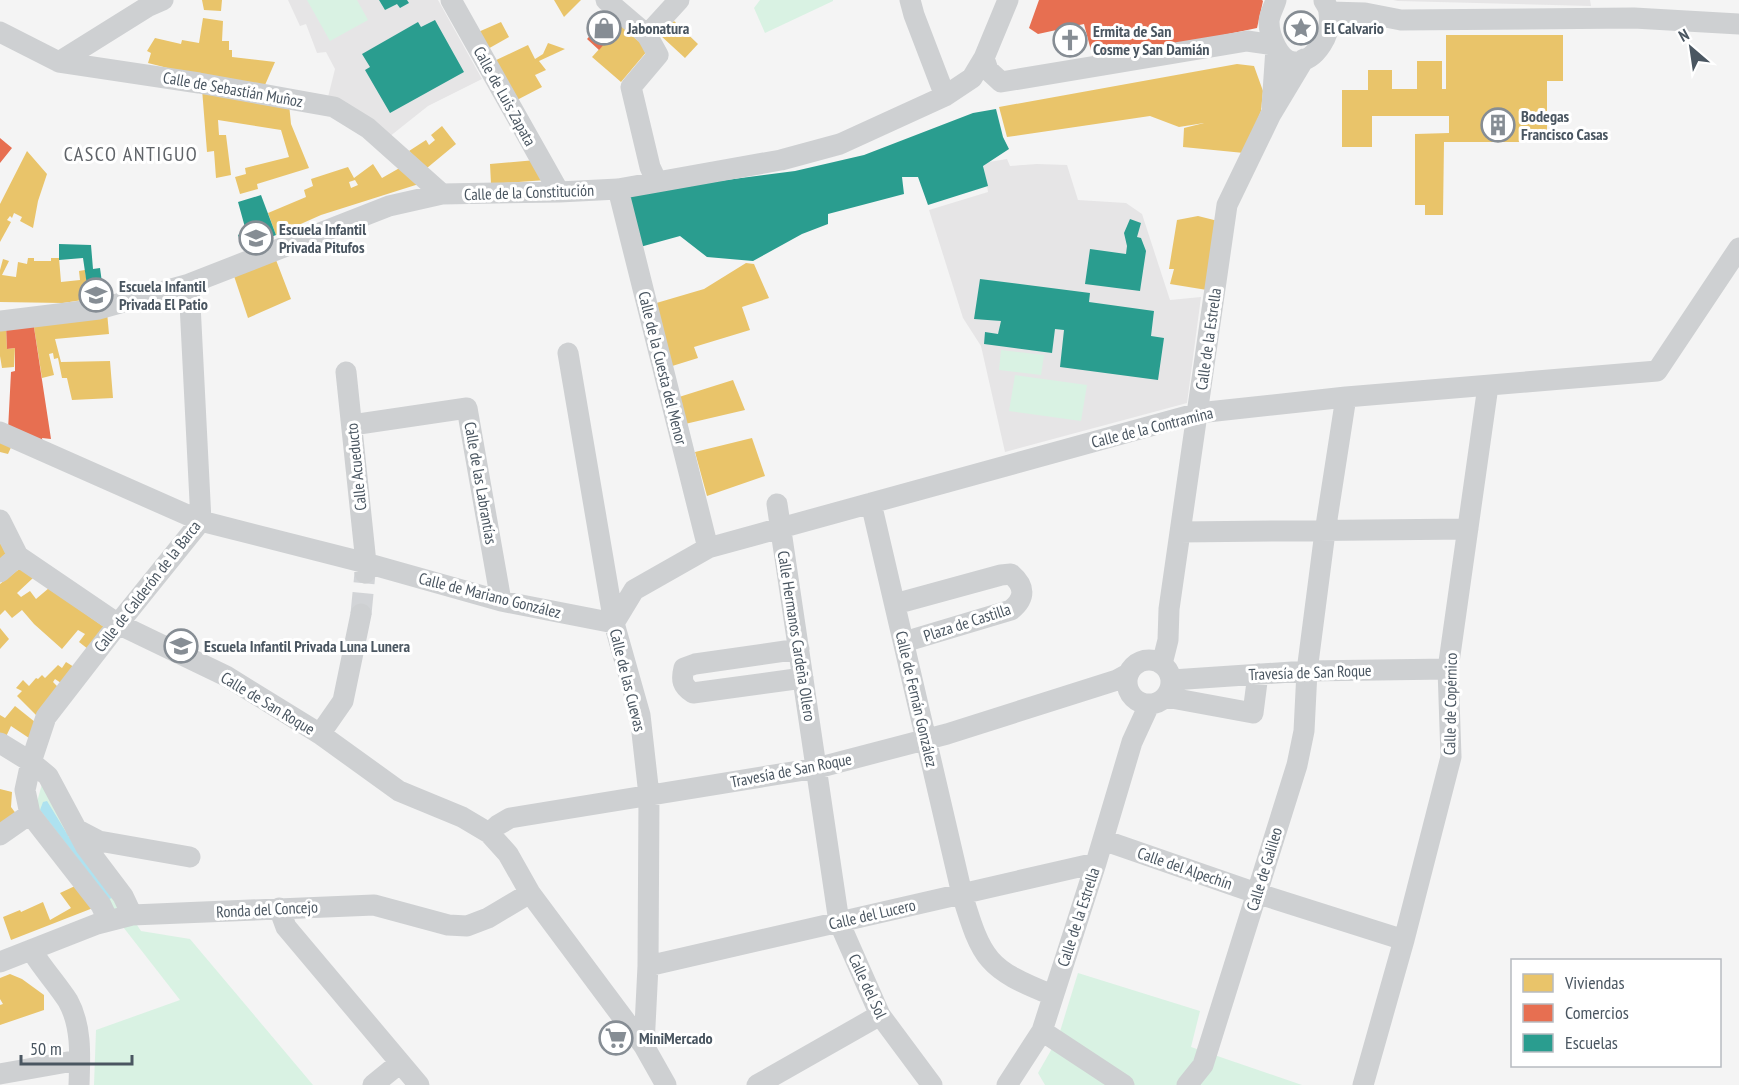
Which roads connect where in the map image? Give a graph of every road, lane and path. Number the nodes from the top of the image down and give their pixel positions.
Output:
1 (163, 0) edge
2 (451, 0) edge
3 (606, 0) edge
4 (910, 0) edge
5 (1008, 0) edge
6 (1276, 0) edge
7 (674, 2) edge
8 (1326, 6) edge
9 (1739, 24) edge
10 (0, 32) edge
11 (647, 35) junction
12 (1276, 46) junction
13 (984, 58) junction
14 (1304, 59) junction
15 (59, 62) junction
16 (945, 96) junction
17 (1271, 114) junction
18 (657, 182) junction
19 (618, 189) junction
20 (559, 192) junction
21 (442, 194) junction
22 (1739, 248) edge
23 (189, 284) junction
24 (0, 321) edge
25 (568, 352) dead end
26 (346, 372) dead end
27 (1488, 386) junction
28 (1346, 398) junction
29 (1198, 413) junction
30 (352, 425) junction
31 (0, 432) edge
32 (777, 504) dead end
33 (872, 504) junction
34 (0, 520) edge
35 (201, 521) junction
36 (780, 528) junction
37 (1468, 529) junction
38 (1180, 532) junction
39 (1325, 532) junction
40 (708, 548) junction
41 (18, 556) junction
42 (366, 568) junction
43 (0, 572) edge
44 (501, 601) junction
45 (895, 604) junction
46 (361, 614) tunnel mouth
47 (614, 623) junction
48 (118, 624) junction
49 (904, 642) junction
50 (799, 649) junction
51 (1448, 669) junction
52 (1307, 671) junction
53 (1258, 674) junction
54 (803, 678) junction
55 (1148, 684) junction
56 (320, 735) junction
57 (926, 739) junction
58 (0, 743) edge
59 (32, 762) junction
60 (817, 768) junction
61 (649, 795) junction
62 (30, 814) junction
63 (76, 829) junction
64 (489, 832) junction
65 (0, 835) edge
66 (1103, 840) junction
67 (190, 857) dead end
68 (1096, 863) junction
69 (531, 893) junction
70 (1256, 893) junction
71 (962, 894) junction
72 (279, 908) junction
73 (132, 915) junction
74 (108, 920) junction
75 (839, 922) junction
76 (1404, 940) junction
77 (33, 951) junction
78 (0, 962) edge
79 (648, 966) junction
80 (1052, 995) junction
81 (880, 1015) junction
82 (1042, 1030) junction
83 (644, 1046) junction
84 (80, 1060) junction
85 (400, 1063) junction
86 (0, 1074) edge
87 (1204, 1075) edge
88 (79, 1085) edge
89 (373, 1085) edge
90 (419, 1085) edge
91 (666, 1085) edge
92 (757, 1085) edge
93 (932, 1085) edge
94 (1007, 1085) edge
95 (1124, 1085) edge
96 (1187, 1085) edge
97 (1363, 1085) edge

1 - 15 street
2 - 20 street, Calle de Luis Zapata
3 - 11 street
4 - 16 street
5 - 13 street, Calle de la Constitución
6 - 12 street, Calle de la Estrella
7 - 11 street
8 - 9 street
8 - 14 street, Calle de la Estrella
10 - 15 street, Calle de Sebastián Muñoz
11 - 18 street
12 - 13 street
12 - 14 street
12 - 17 street, Calle de la Estrella
13 - 16 street, Calle de la Constitución
14 - 17 street, Calle de la Estrella
15 - 21 street, Calle de Sebastián Muñoz
16 - 18 street, Calle de la Constitución
17 - 29 street, Calle de la Estrella
18 - 19 street, Calle de la Constitución
19 - 20 street, Calle de la Constitución
19 - 40 street, Calle de la Cuesta del Menor
20 - 21 street, Calle de la Constitución
21 - 23 street, Calle de la Constitución
22 - 27 street, Calle de la Contramina
23 - 24 street, Calle de la Constitución
23 - 35 street, Calle de Calderón de la Barca
25 - 47 street, Calle de las Cuevas
26 - 30 street, Calle Acueducto
27 - 28 street, Calle de la Contramina
27 - 37 street, Calle de Copérnico
28 - 29 street, Calle de la Contramina
28 - 39 street, Calle de Galileo
29 - 33 street, Calle de la Contramina
29 - 38 street, Calle de la Estrella
30 - 42 street, Calle Acueducto
30 - 44 street, Calle de las Labrantías
31 - 35 street, Calle de Mariano González
32 - 36 street, Calle Hermanos Cardeña Ollero
33 - 36 street, Calle de la Contramina
33 - 45 street, Calle de Fernán González
34 - 41 street, Calle de San Roque
35 - 42 street, Calle de Mariano González
35 - 48 street, Calle de Calderón de la Barca
36 - 40 street, Calle de la Contramina
36 - 50 street, Calle Hermanos Cardeña Ollero
37 - 39 street
37 - 51 street, Calle de Copérnico
38 - 39 street
38 - 55 street, Calle de la Estrella
39 - 52 street, Calle de Galileo
40 - 47 street, Calle de la Contramina
41 - 43 street
41 - 48 street, Calle de San Roque
42 - 44 street, Calle de Mariano González
44 - 47 street, Calle de Mariano González
45 - 49 street, Calle de Fernán González
45 - 49 street, Plaza de Castilla
46 - 56 street
47 - 61 street, Calle de las Cuevas
48 - 56 street, Calle de San Roque
48 - 59 street, Calle de Calderón de la Barca
49 - 57 street, Calle de Fernán González
50 - 54 street, Calle Hermanos Cardeña Ollero
50 - 54 street
51 - 52 street, Travesía de San Roque
51 - 76 street, Calle de Copérnico
52 - 53 street, Travesía de San Roque
52 - 70 street, Calle de Galileo
53 - 55 street, Travesía de San Roque
53 - 55 street
54 - 60 street, Calle Hermanos Cardeña Ollero
55 - 57 street, Travesía de San Roque
55 - 66 street, Calle de la Estrella
56 - 64 street, Calle de San Roque
57 - 60 street, Travesía de San Roque
57 - 71 street, Calle de Fernán González
58 - 59 street
59 - 62 street, Calle de Calderón de la Barca
59 - 63 street
60 - 61 street, Travesía de San Roque
60 - 75 street, Calle del Sol
61 - 64 street, Travesía de San Roque
61 - 79 street, Calle de las Cuevas
62 - 65 street
62 - 74 street
63 - 67 street
63 - 73 street
64 - 69 street, Calle de San Roque
66 - 68 street, Calle de la Estrella
66 - 70 street, Calle del Alpechín
68 - 71 street, Calle del Lucero
68 - 80 street, Calle de la Estrella
69 - 72 street, Ronda del Concejo
69 - 83 street, Calle de San Roque
70 - 76 street, Calle del Alpechín
70 - 87 street, Calle de Galileo
71 - 75 street, Calle del Lucero
71 - 80 street, Calle de Fernán González
72 - 73 street, Ronda del Concejo
72 - 85 street
73 - 74 street, Ronda del Concejo
74 - 77 street, Ronda del Concejo
75 - 79 street, Calle del Lucero
75 - 81 street, Calle del Sol
76 - 97 street, Calle de Copérnico
77 - 78 street, Ronda del Concejo
77 - 84 street
79 - 83 street, Calle de las Cuevas
80 - 82 street, Calle de la Estrella
81 - 92 street
81 - 93 street, Calle del Sol
82 - 94 street, Calle de la Estrella
82 - 95 street
83 - 91 street, Calle de San Roque
84 - 86 street
84 - 88 street
85 - 89 street
85 - 90 street
87 - 96 street, Calle de Galileo

